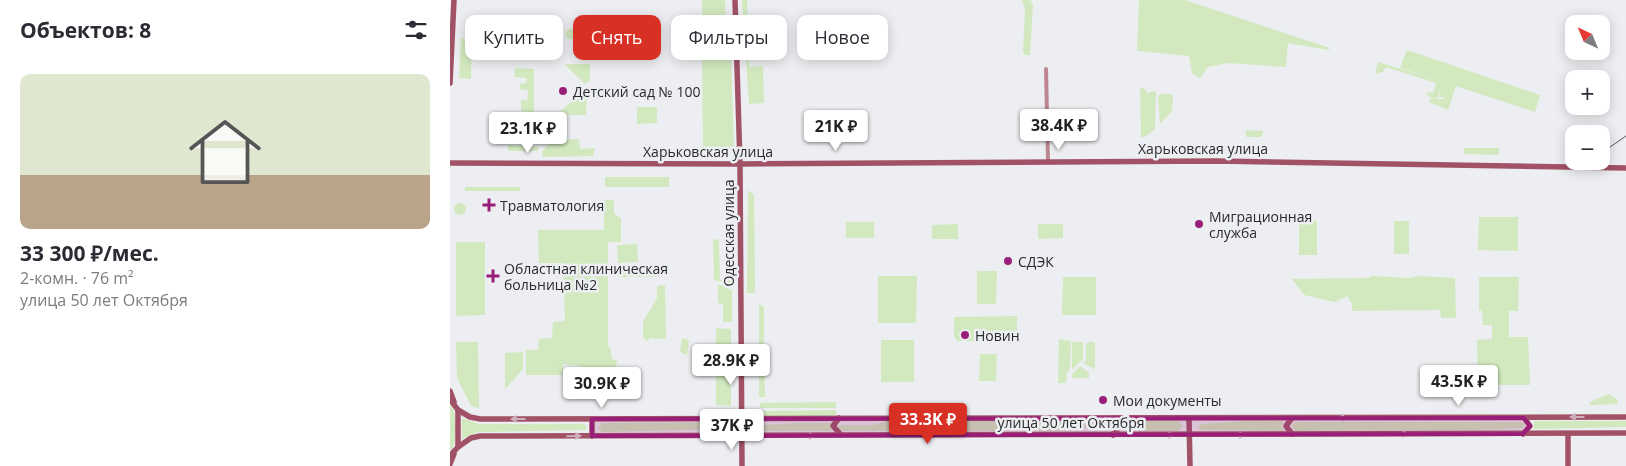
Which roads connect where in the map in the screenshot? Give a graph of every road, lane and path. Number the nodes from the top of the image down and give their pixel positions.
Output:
1 (454, 0) edge
2 (735, 0) edge
3 (1046, 69) dead end
4 (450, 83) edge
5 (1048, 161) junction
6 (450, 163) edge
7 (740, 164) junction
8 (1626, 168) edge
9 (450, 391) edge
10 (450, 400) edge
11 (457, 407) junction
12 (1626, 417) edge
13 (742, 418) junction
14 (840, 418) junction
15 (1114, 418) junction
16 (1189, 418) junction
17 (1292, 418) junction
18 (1524, 418) junction
19 (592, 419) junction
20 (1626, 433) edge
21 (1292, 434) junction
22 (1523, 434) junction
23 (1568, 434) junction
24 (742, 435) junction
25 (841, 435) junction
26 (1113, 435) junction
27 (1190, 435) junction
28 (592, 436) junction
29 (454, 452) edge
30 (450, 464) edge
31 (742, 466) edge
32 (1190, 466) edge
33 (1568, 466) edge

1 - 4 main road
2 - 7 main road, Одесская улица
3 - 5 street
5 - 7 main road, Харьковская улица
5 - 8 main road, Харьковская улица
6 - 7 main road, Харьковская улица
7 - 13 main road, Одесская улица
9 - 11 main road
10 - 11 main road, улица 50 лет Октября
19 -> 11 main road, улица 50 лет Октября
11 - 29 main road
12 -> 18 main road, улица 50 лет Октября
13 - 14 main road, улица 50 лет Октября
13 - 19 main road, улица 50 лет Октября
13 - 24 main road, Одесская улица
14 - 15 main road, улица 50 лет Октября
14 - 25 main road
15 - 16 main road, улица 50 лет Октября
15 - 26 main road
16 - 17 main road, улица 50 лет Октября
16 - 27 main road
18 -> 17 main road, улица 50 лет Октября
17 - 21 main road
18 - 22 main road
19 - 28 main road
20 - 23 main road, улица 50 лет Октября
21 -> 22 main road, улица 50 лет Октября
27 -> 21 main road, улица 50 лет Октября
22 - 23 main road, улица 50 лет Октября
23 - 33 main road
24 -> 25 main road, улица 50 лет Октября
24 - 28 main road, улица 50 лет Октября
24 - 31 main road, Одесская улица
25 - 26 main road, улица 50 лет Октября
26 -> 27 main road, улица 50 лет Октября
27 - 32 main road
29 -> 28 main road, улица 50 лет Октября
29 - 30 main road

